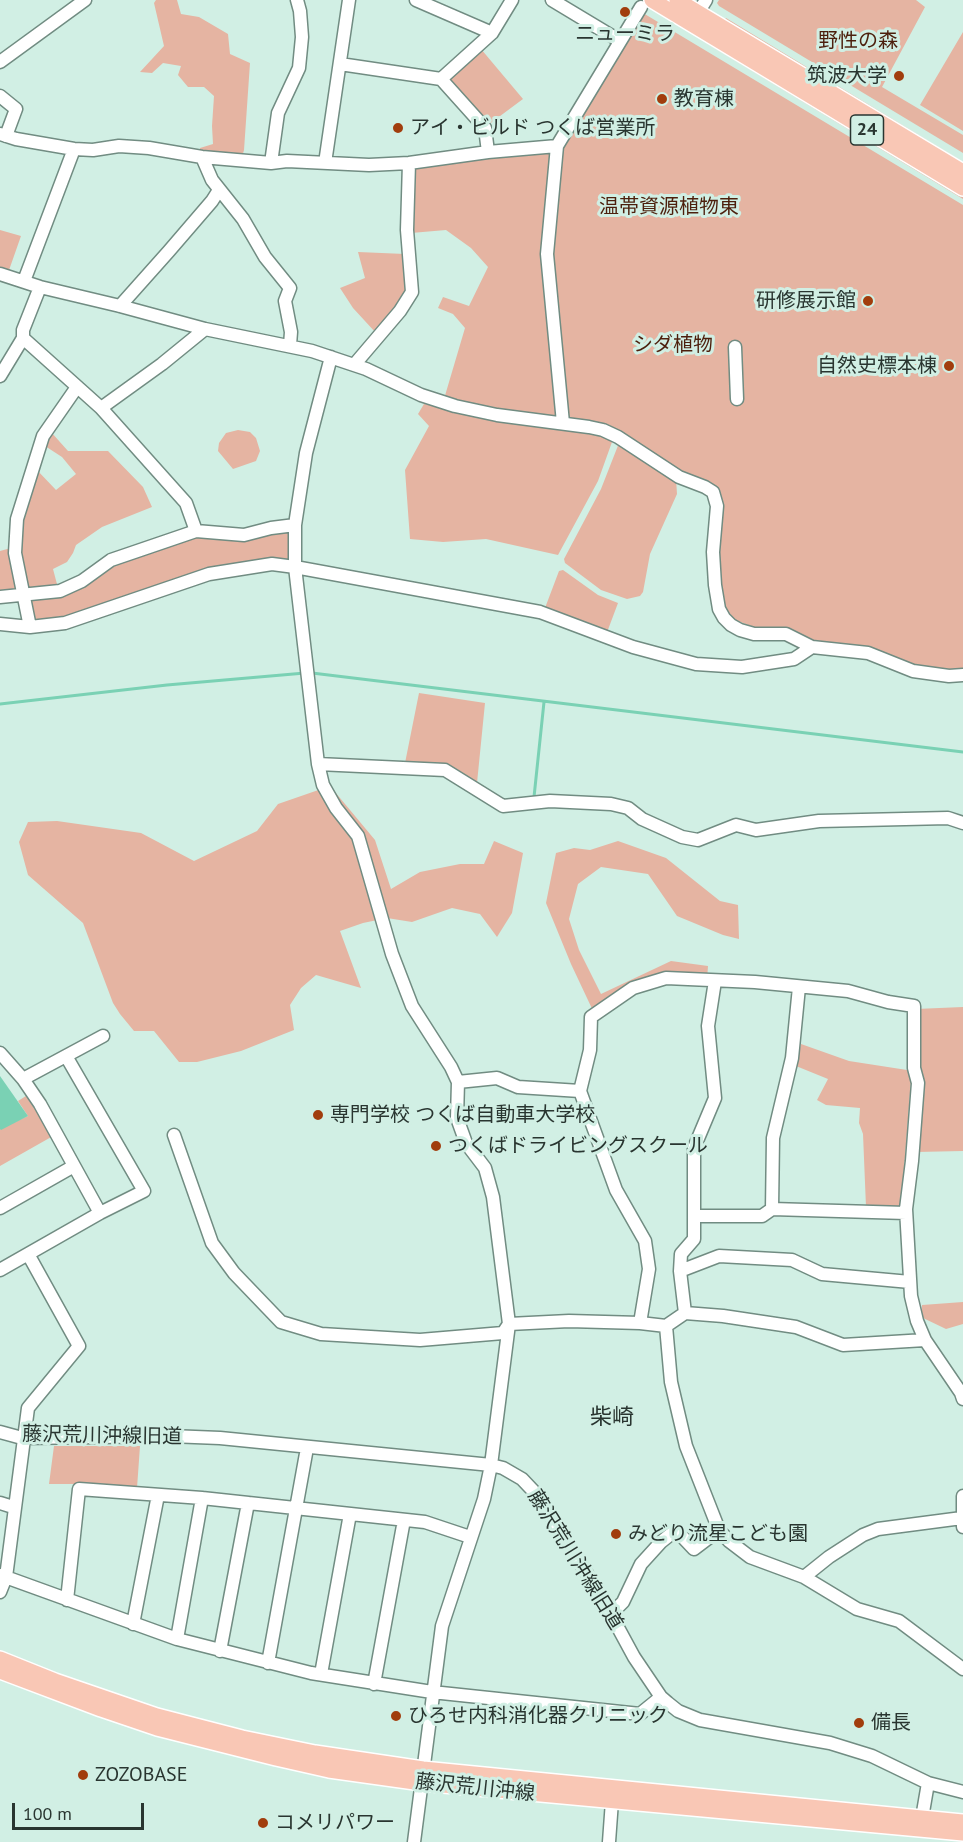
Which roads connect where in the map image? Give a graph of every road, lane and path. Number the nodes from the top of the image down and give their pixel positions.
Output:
1 (85, 0) edge
2 (297, 0) edge
3 (349, 0) edge
4 (416, 0) edge
5 (512, 0) edge
6 (552, 0) edge
7 (677, 0) edge
8 (647, 4) edge
9 (698, 12) edge
10 (492, 33) junction
11 (620, 41) junction
12 (0, 62) edge
13 (340, 64) junction
14 (441, 79) junction
15 (0, 96) edge
16 (3, 135) edge
17 (557, 146) junction
18 (74, 149) junction
19 (488, 152) junction
20 (202, 157) junction
21 (271, 163) junction
22 (325, 163) junction
23 (410, 163) junction
24 (963, 172) edge
25 (963, 188) edge
26 (219, 190) junction
27 (0, 274) edge
28 (24, 282) junction
29 (40, 287) junction
30 (120, 306) junction
31 (205, 330) junction
32 (23, 338) junction
33 (290, 345) junction
34 (735, 347) dead end
35 (331, 357) junction
36 (354, 364) junction
37 (0, 376) edge
38 (77, 387) junction
39 (737, 399) dead end
40 (102, 408) junction
41 (563, 423) junction
42 (295, 525) junction
43 (196, 531) junction
44 (295, 567) junction
45 (24, 595) junction
46 (0, 597) edge
47 (0, 624) edge
48 (30, 627) junction
49 (812, 647) junction
50 (963, 675) edge
51 (318, 764) junction
52 (963, 824) edge
53 (715, 981) junction
54 (799, 987) junction
55 (103, 1036) dead end
56 (0, 1053) edge
57 (66, 1056) junction
58 (23, 1079) junction
59 (458, 1082) junction
60 (580, 1091) junction
61 (174, 1135) dead end
62 (74, 1166) junction
63 (0, 1208) edge
64 (772, 1209) junction
65 (100, 1213) junction
66 (906, 1213) junction
67 (695, 1216) junction
68 (28, 1254) junction
69 (0, 1270) edge
70 (680, 1271) junction
71 (910, 1282) junction
72 (686, 1313) junction
73 (640, 1323) junction
74 (509, 1324) junction
75 (666, 1326) junction
76 (925, 1340) junction
77 (963, 1399) edge
78 (0, 1432) edge
79 (22, 1438) junction
80 (307, 1448) junction
81 (490, 1465) junction
82 (158, 1495) junction
83 (963, 1496) edge
84 (202, 1498) junction
85 (0, 1503) edge
86 (248, 1503) junction
87 (14, 1507) junction
88 (296, 1509) junction
89 (350, 1514) junction
90 (404, 1520) junction
91 (963, 1523) edge
92 (718, 1530) junction
93 (470, 1537) junction
94 (3, 1576) edge
95 (804, 1577) junction
96 (0, 1592) edge
97 (67, 1600) junction
98 (611, 1614) junction
99 (134, 1624) junction
100 (177, 1639) junction
101 (220, 1651) junction
102 (0, 1659) edge
103 (268, 1663) junction
104 (963, 1669) edge
105 (0, 1671) edge
106 (321, 1674) junction
107 (374, 1684) junction
108 (432, 1692) junction
109 (661, 1697) junction
110 (423, 1776) junction
111 (928, 1783) junction
112 (963, 1792) edge
113 (612, 1801) junction
114 (922, 1818) junction
115 (963, 1821) edge
116 (963, 1833) edge
117 (414, 1842) edge
118 (609, 1842) edge

1 - 12 street
2 - 21 street
3 - 13 street
4 - 10 street
5 - 10 street
6 - 11 street
7 - 9 main road, 24
8 - 9 main road, 24
8 - 11 street
9 - 24 main road, 24
9 - 25 main road, 24
10 - 14 street
11 - 17 street
13 - 14 street
13 - 22 street
14 - 19 street
15 - 16 street
16 - 18 street
17 - 19 street
17 - 41 street
18 - 20 street
18 - 28 street
19 - 23 street
20 - 21 street
20 - 26 street
21 - 22 street
22 - 23 street
23 - 36 street
26 - 30 street
26 - 33 street
27 - 28 street
28 - 29 street
29 - 30 street
29 - 32 street
30 - 31 street
31 - 33 street
31 - 40 street
32 - 37 street
32 - 38 street
33 - 35 street
34 - 39 street
35 - 36 street
35 - 42 street
36 - 41 street
38 - 40 street
38 - 45 street
40 - 43 street
41 - 49 street
42 - 43 street
42 - 44 street
43 - 45 street
44 - 48 street
44 - 49 street
44 - 51 street
45 - 46 street
45 - 48 street
47 - 48 street
49 - 50 street
51 - 52 street
51 - 59 street
53 - 54 street
53 - 60 street
53 - 67 street
54 - 64 street
54 - 66 street
55 - 57 street
56 - 58 street
57 - 58 street
57 - 65 street
58 - 62 street
59 - 60 street
59 - 74 street
60 - 73 street
61 - 74 street
62 - 63 street
62 - 65 street
64 - 66 street
64 - 67 street
65 - 68 street
66 - 71 street
67 - 70 street
68 - 69 street
68 - 79 street
70 - 71 street
70 - 72 street
71 - 76 street
72 - 75 street
72 - 76 street
73 - 74 street
73 - 75 street
74 - 81 street
75 - 92 street
76 - 77 street
78 - 79 street, 藤沢荒川沖線旧道
79 - 80 street, 藤沢荒川沖線旧道
79 - 87 street
80 - 81 street, 藤沢荒川沖線旧道
80 - 88 street
81 - 93 street
81 - 98 street, 藤沢荒川沖線旧道
82 - 84 street
82 - 97 street
82 - 99 street
83 - 91 street
84 - 86 street
84 - 100 street
85 - 87 street
86 - 88 street
86 - 101 street
87 - 94 street
88 - 89 street
88 - 103 street
89 - 90 street
89 - 106 street
90 - 93 street
90 - 107 street
91 - 95 street
92 - 95 street
92 - 98 street
93 - 108 street
94 - 96 street
94 - 97 street
95 - 104 street
97 - 99 street
98 - 109 street, 藤沢荒川沖線旧道
99 - 100 street
100 - 101 street
101 - 103 street
102 - 110 main road, 藤沢荒川沖線
103 - 106 street
105 - 110 main road, 藤沢荒川沖線
106 - 107 street
107 - 108 street
108 - 109 street
108 - 110 street
109 - 111 street, 藤沢荒川沖線旧道
110 - 113 main road, 藤沢荒川沖線
110 - 114 main road, 藤沢荒川沖線
110 - 117 street
111 - 112 street, 藤沢荒川沖線旧道
111 - 114 street
113 - 116 main road, 藤沢荒川沖線
113 - 118 street
114 - 115 main road, 藤沢荒川沖線

